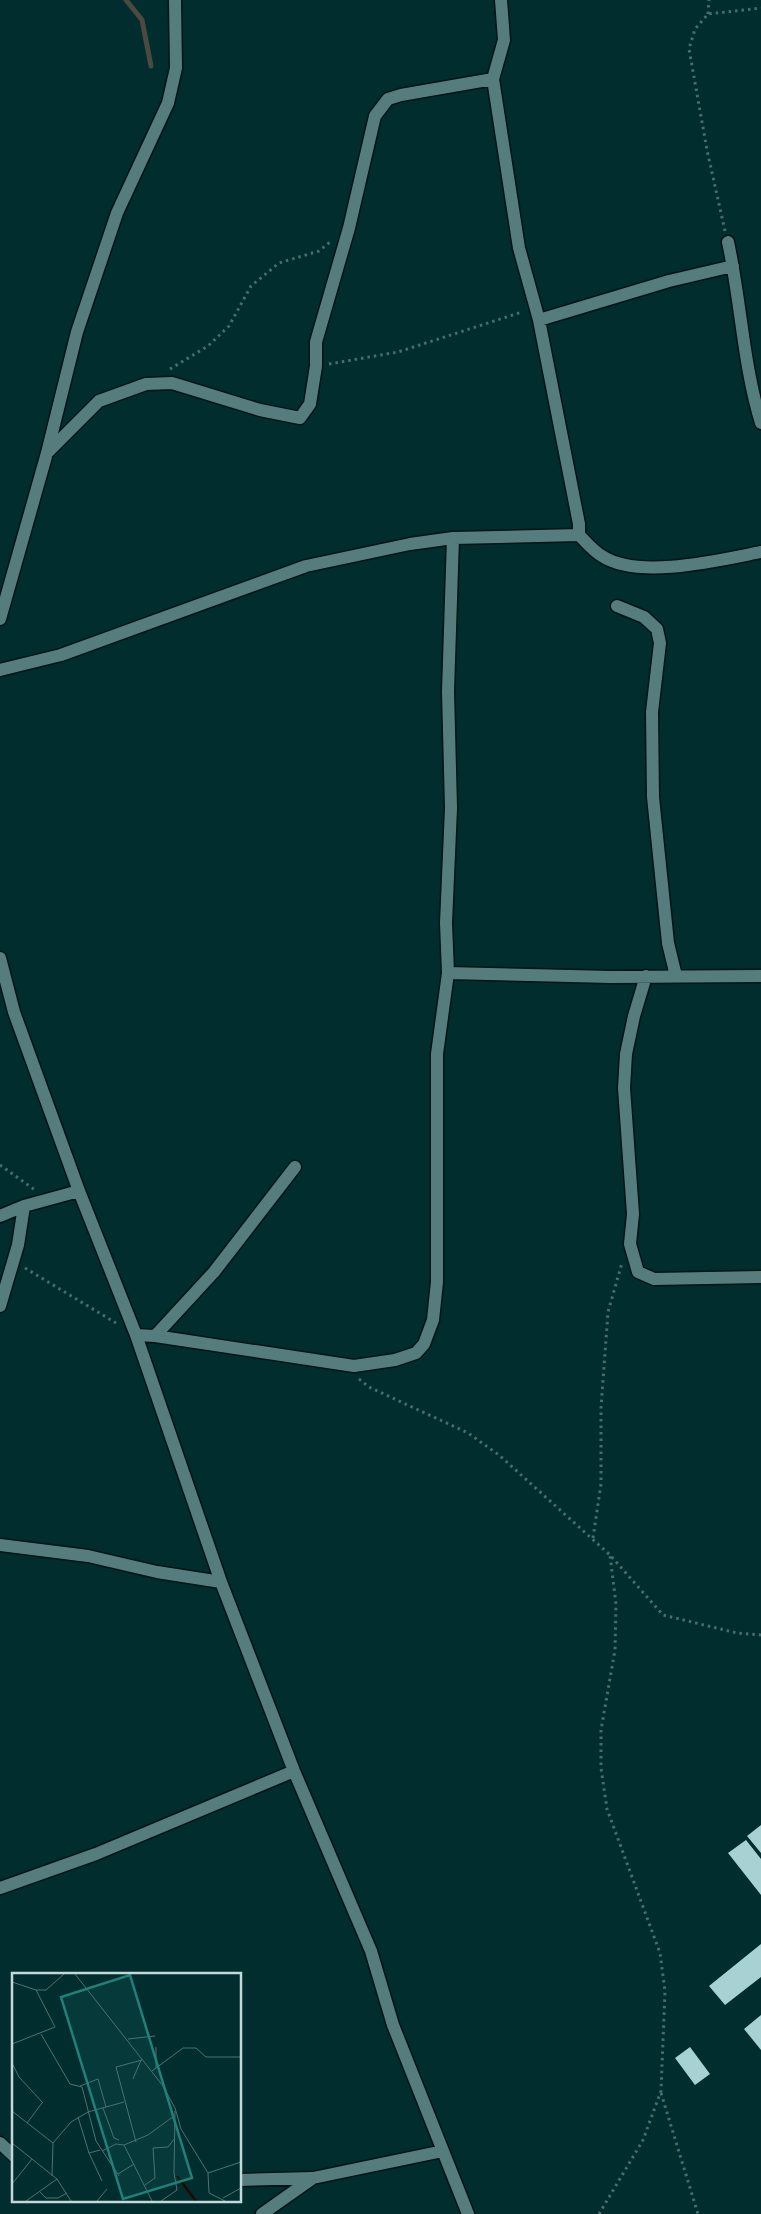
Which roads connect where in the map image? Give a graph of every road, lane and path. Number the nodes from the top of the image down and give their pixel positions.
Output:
1 (175, 0) edge
2 (501, 0) edge
3 (709, 0) edge
4 (761, 8) edge
5 (708, 14) junction
6 (493, 79) junction
7 (349, 228) junction
8 (728, 242) joint
9 (734, 266) junction
10 (537, 314) junction
11 (316, 366) junction
12 (168, 370) dead end
13 (761, 423) edge
14 (47, 453) junction
15 (579, 535) junction
16 (452, 538) junction
17 (761, 552) edge
18 (617, 606) dead end
19 (0, 620) edge
20 (0, 670) edge
21 (0, 958) edge
22 (448, 973) junction
23 (646, 976) junction
24 (676, 976) junction
25 (761, 976) edge
26 (0, 1166) edge
27 (295, 1167) dead end
28 (79, 1191) junction
29 (50, 1200) junction
30 (24, 1206) junction
31 (0, 1216) edge
32 (630, 1244) junction
33 (14, 1262) junction
34 (761, 1277) edge
35 (0, 1306) edge
36 (136, 1335) junction
37 (155, 1336) junction
38 (354, 1366) junction
39 (593, 1539) junction
40 (0, 1545) edge
41 (610, 1555) junction
42 (221, 1582) junction
43 (761, 1635) edge
44 (294, 1771) junction
45 (0, 1888) edge
46 (661, 2091) junction
47 (0, 2143) edge
48 (443, 2151) junction
49 (12, 2154) edge
50 (313, 2178) junction
51 (241, 2180) edge
52 (262, 2214) edge
53 (468, 2214) edge
54 (599, 2214) edge
55 (698, 2214) edge

1 - 14 street
2 - 6 street
3 - 5 path
4 - 5 path
5 - 8 path
6 - 7 street
6 - 10 street
7 - 11 street
7 - 12 path
8 - 9 street
9 - 10 street
9 - 13 street
10 - 11 path
10 - 15 street
11 - 14 street
14 - 19 street
15 - 16 street
15 - 17 street
16 - 20 street
16 - 22 street
18 - 24 street
21 - 28 street
22 - 23 street
22 - 38 street
23 - 24 street
23 - 32 street
24 - 25 street
26 - 29 path
27 - 37 street
28 - 29 street
28 - 36 street
29 - 30 street
30 - 31 street
30 - 33 street
32 - 34 street
32 - 39 path
33 - 35 street
33 - 36 path
36 - 37 street
36 - 42 street
37 - 38 street
38 - 39 path
39 - 41 path
40 - 42 street
41 - 43 path
41 - 46 path
42 - 44 street
44 - 45 street
44 - 48 street
46 - 54 path
46 - 55 path
47 - 49 street
48 - 50 street
48 - 53 street
50 - 51 street
50 - 52 street

